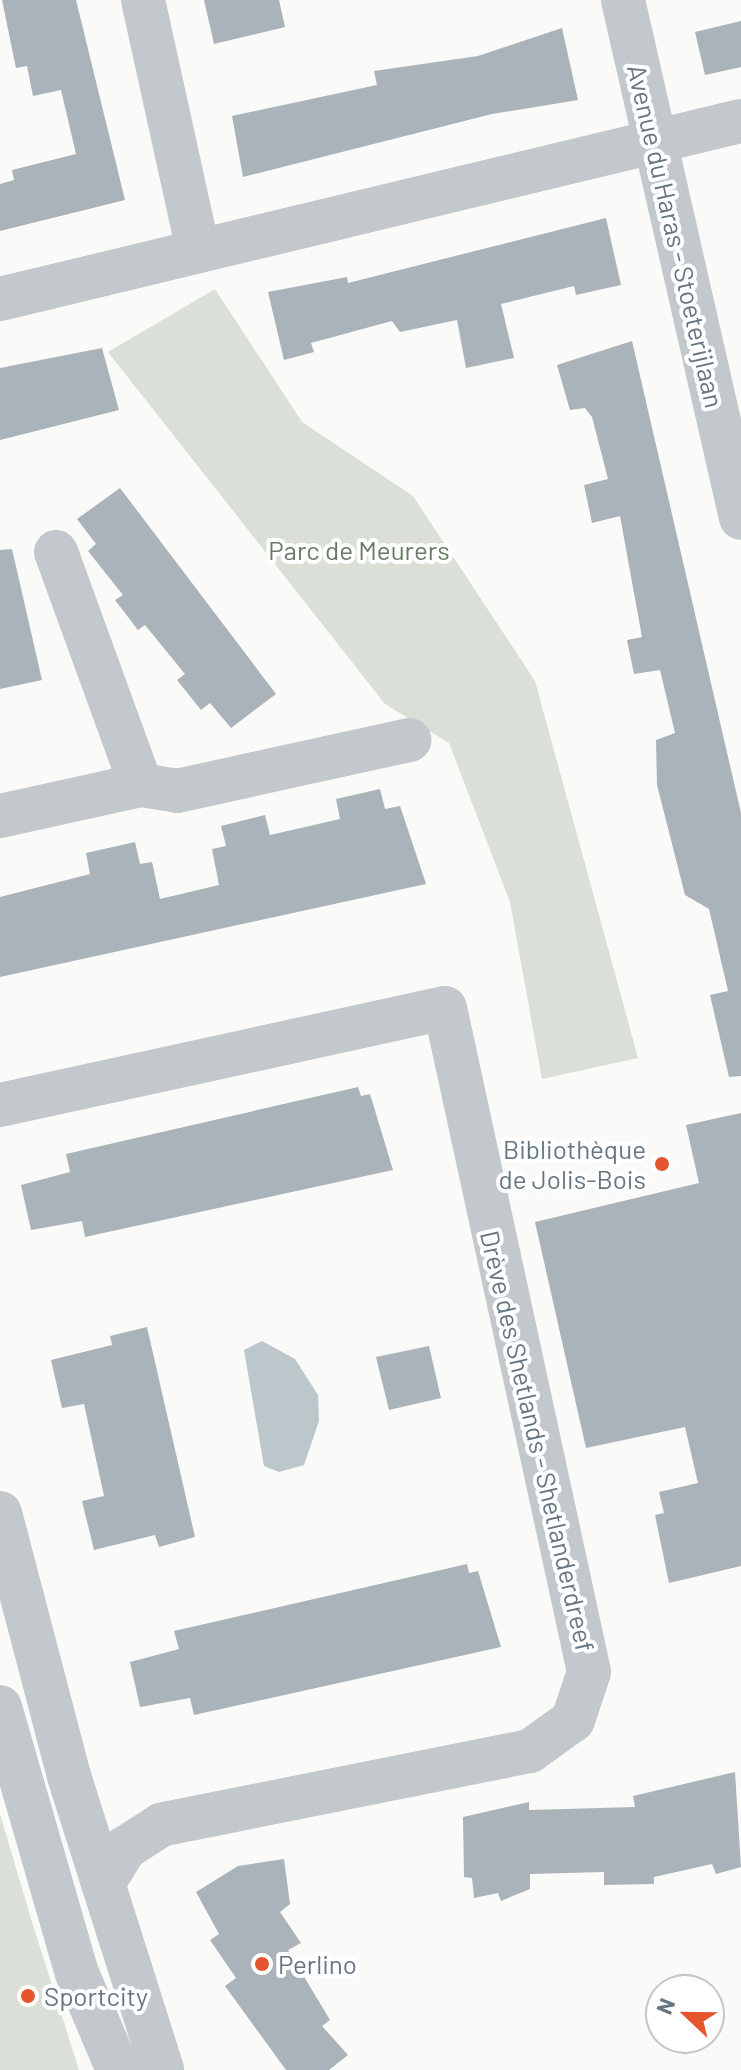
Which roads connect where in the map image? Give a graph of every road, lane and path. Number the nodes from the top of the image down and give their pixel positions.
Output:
1 (143, 0) edge
2 (623, 0) edge
3 (741, 121) edge
4 (655, 142) junction
5 (198, 251) junction
6 (0, 299) edge
7 (741, 518) edge
8 (56, 552) dead end
9 (409, 740) dead end
10 (141, 785) junction
11 (0, 816) edge
12 (0, 1105) edge
13 (0, 1513) edge
14 (0, 1707) edge
15 (103, 1884) junction
16 (118, 2070) edge
17 (162, 2070) edge

1 - 5 street
2 - 4 street, Avenue du Haras - Stoeterijlaan
3 - 4 street
4 - 5 street
4 - 7 street, Avenue du Haras - Stoeterijlaan
5 - 6 street
8 - 10 street
9 - 10 street
10 - 11 street
12 - 15 street, Drève des Shetlands - Shetlanderdreef
13 - 15 street
14 - 16 street
15 - 17 street

